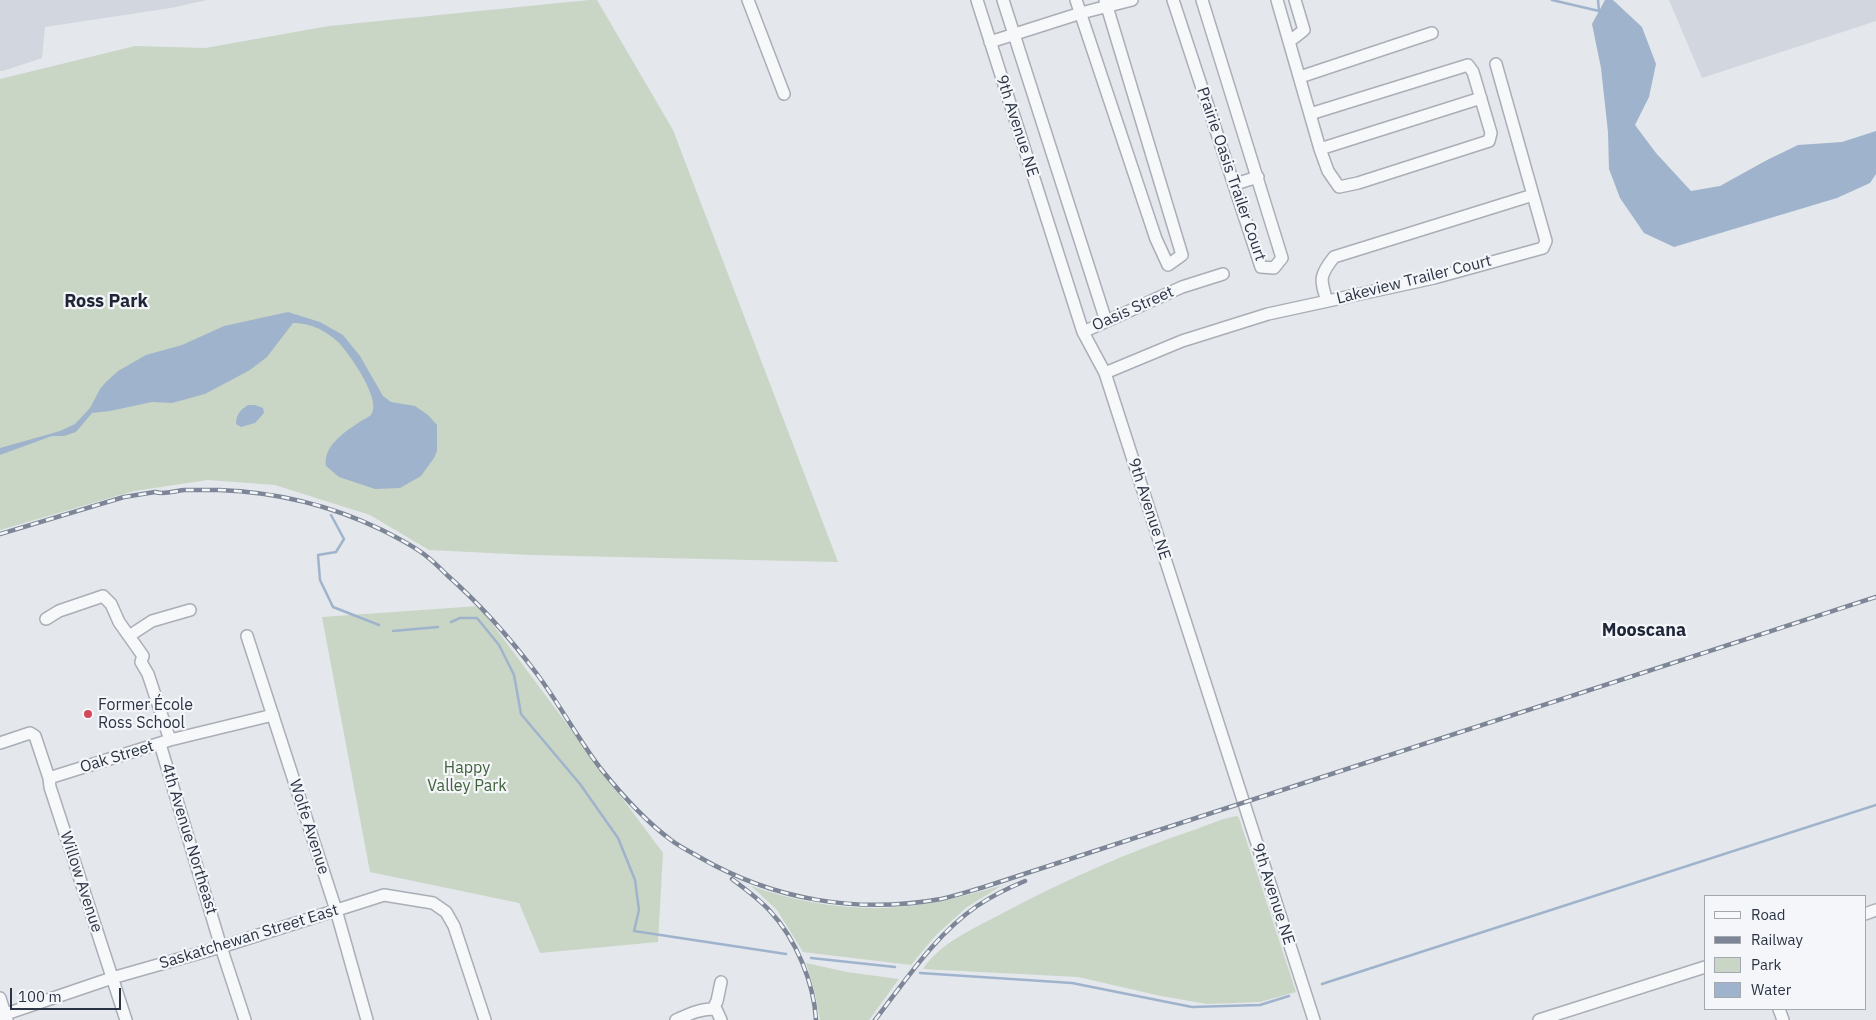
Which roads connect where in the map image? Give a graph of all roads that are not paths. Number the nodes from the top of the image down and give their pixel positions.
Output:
1 (748, 0) edge
2 (977, 0) edge
3 (1003, 0) edge
4 (1076, 0) edge
5 (1132, 0) edge
6 (1173, 0) edge
7 (1202, 0) edge
8 (1277, 0) edge
9 (1295, 0) edge
10 (1106, 4) edge
11 (1081, 13) junction
12 (1432, 33) dead end
13 (1014, 34) junction
14 (1290, 41) junction
15 (990, 42) junction
16 (1496, 64) dead end
17 (1300, 77) junction
18 (784, 94) dead end
19 (1481, 98) junction
20 (1310, 114) junction
21 (1320, 149) junction
22 (1258, 177) junction
23 (1235, 184) junction
24 (1533, 195) junction
25 (1167, 205) junction
26 (1146, 212) junction
27 (1223, 274) dead end
28 (1327, 302) junction
29 (1106, 321) junction
30 (1083, 332) junction
31 (1105, 373) junction
32 (190, 610) dead end
33 (46, 619) dead end
34 (129, 636) junction
35 (247, 636) dead end
36 (273, 715) junction
37 (165, 742) junction
38 (0, 743) edge
39 (48, 778) junction
40 (336, 910) junction
41 (221, 947) junction
42 (1704, 966) edge
43 (112, 978) junction
44 (721, 982) dead end
45 (0, 998) edge
46 (713, 1009) junction
47 (4, 1017) edge
48 (126, 1020) edge
49 (245, 1020) edge
50 (367, 1020) edge
51 (485, 1020) edge
52 (676, 1020) edge
53 (721, 1020) edge
54 (1314, 1020) edge
55 (1541, 1020) edge

1 - 18 street
2 - 15 street, 9th Avenue NE
3 - 13 street
4 - 11 street
5 - 10 street
6 - 23 street, Prairie Oasis Trailer Court
7 - 22 street, Prairie Oasis Trailer Court
8 - 14 street
9 - 14 street
10 - 11 street
10 - 25 street
11 - 13 street
11 - 26 street
12 - 17 street
13 - 15 street
13 - 29 street
14 - 17 street
15 - 30 street, 9th Avenue NE
16 - 24 street, Lakeview Trailer Court
17 - 20 street
19 - 20 street
19 - 21 street
19 - 21 street
20 - 21 street
22 - 23 street
22 - 23 street, Prairie Oasis Trailer Court
24 - 28 street
24 - 28 street, Lakeview Trailer Court
25 - 26 street
25 - 26 street
27 - 29 street, Oasis Street
28 - 31 street, Lakeview Trailer Court
29 - 30 street, Oasis Street
30 - 31 street, 9th Avenue NE
31 - 54 street, 9th Avenue NE
32 - 34 street
33 - 34 street, 4th Avenue Northeast
34 - 37 street, 4th Avenue Northeast
35 - 36 street, Wolfe Avenue
36 - 37 street, Oak Street
36 - 40 street, Wolfe Avenue
37 - 39 street, Oak Street
37 - 41 street, 4th Avenue Northeast
38 - 39 street, Willow Avenue
39 - 43 street, Willow Avenue
40 - 41 street, Saskatchewan Street East
40 - 50 street, Wolfe Avenue
40 - 51 street, Saskatchewan Street East
41 - 43 street, Saskatchewan Street East
41 - 49 street, 4th Avenue Northeast
42 - 55 street
43 - 47 street, Saskatchewan Street East
43 - 48 street, Willow Avenue
44 - 46 street
45 - 47 street
46 - 52 street
46 - 53 street

